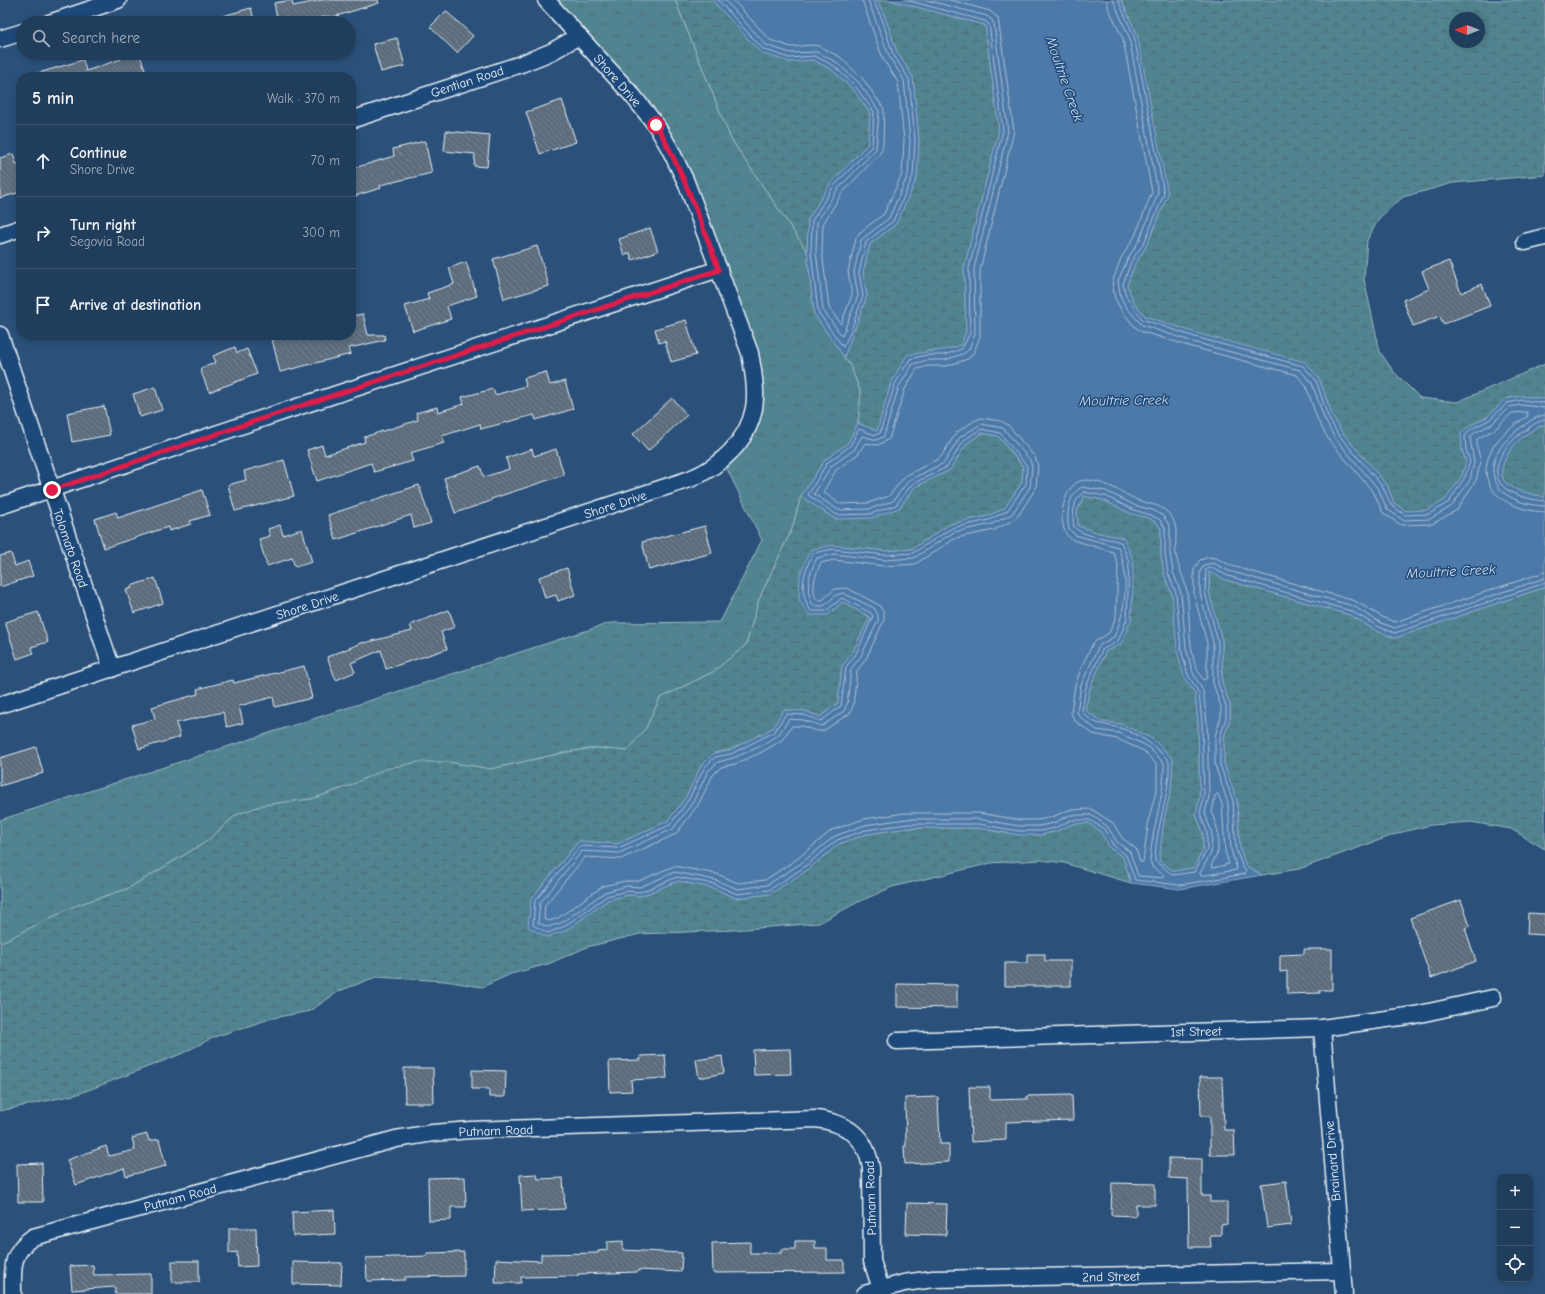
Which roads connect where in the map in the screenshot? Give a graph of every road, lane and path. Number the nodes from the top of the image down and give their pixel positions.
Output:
1 (118, 0) edge
2 (546, 0) edge
3 (70, 16) edge
4 (16, 34) edge
5 (579, 36) junction
6 (0, 39) edge
7 (356, 118) edge
8 (16, 230) edge
9 (0, 235) edge
10 (1545, 237) edge
11 (1525, 242) dead end
12 (719, 270) junction
13 (0, 335) edge
14 (52, 490) junction
15 (0, 506) edge
16 (112, 669) junction
17 (0, 706) edge
18 (1493, 998) dead end
19 (1322, 1028) junction
20 (897, 1041) dead end
21 (1342, 1272) junction
22 (881, 1289) junction
23 (13, 1294) edge
24 (865, 1294) edge
25 (1344, 1294) edge

1 - 3 street
2 - 5 street, Shore Drive
4 - 6 street
5 - 7 street, Gentian Road
5 - 12 street, Shore Drive
8 - 9 street
10 - 11 street
12 - 14 street
12 - 16 street, Shore Drive
13 - 14 street, Tolomato Road
14 - 15 street
14 - 16 street, Tolomato Road
16 - 17 street, Shore Drive
18 - 19 street, 1st Street
19 - 20 street, 1st Street
19 - 21 street, Brainard Drive
21 - 22 street, 2nd Street
21 - 25 street, Brainard Drive
22 - 23 street, Putnam Road
22 - 24 street

